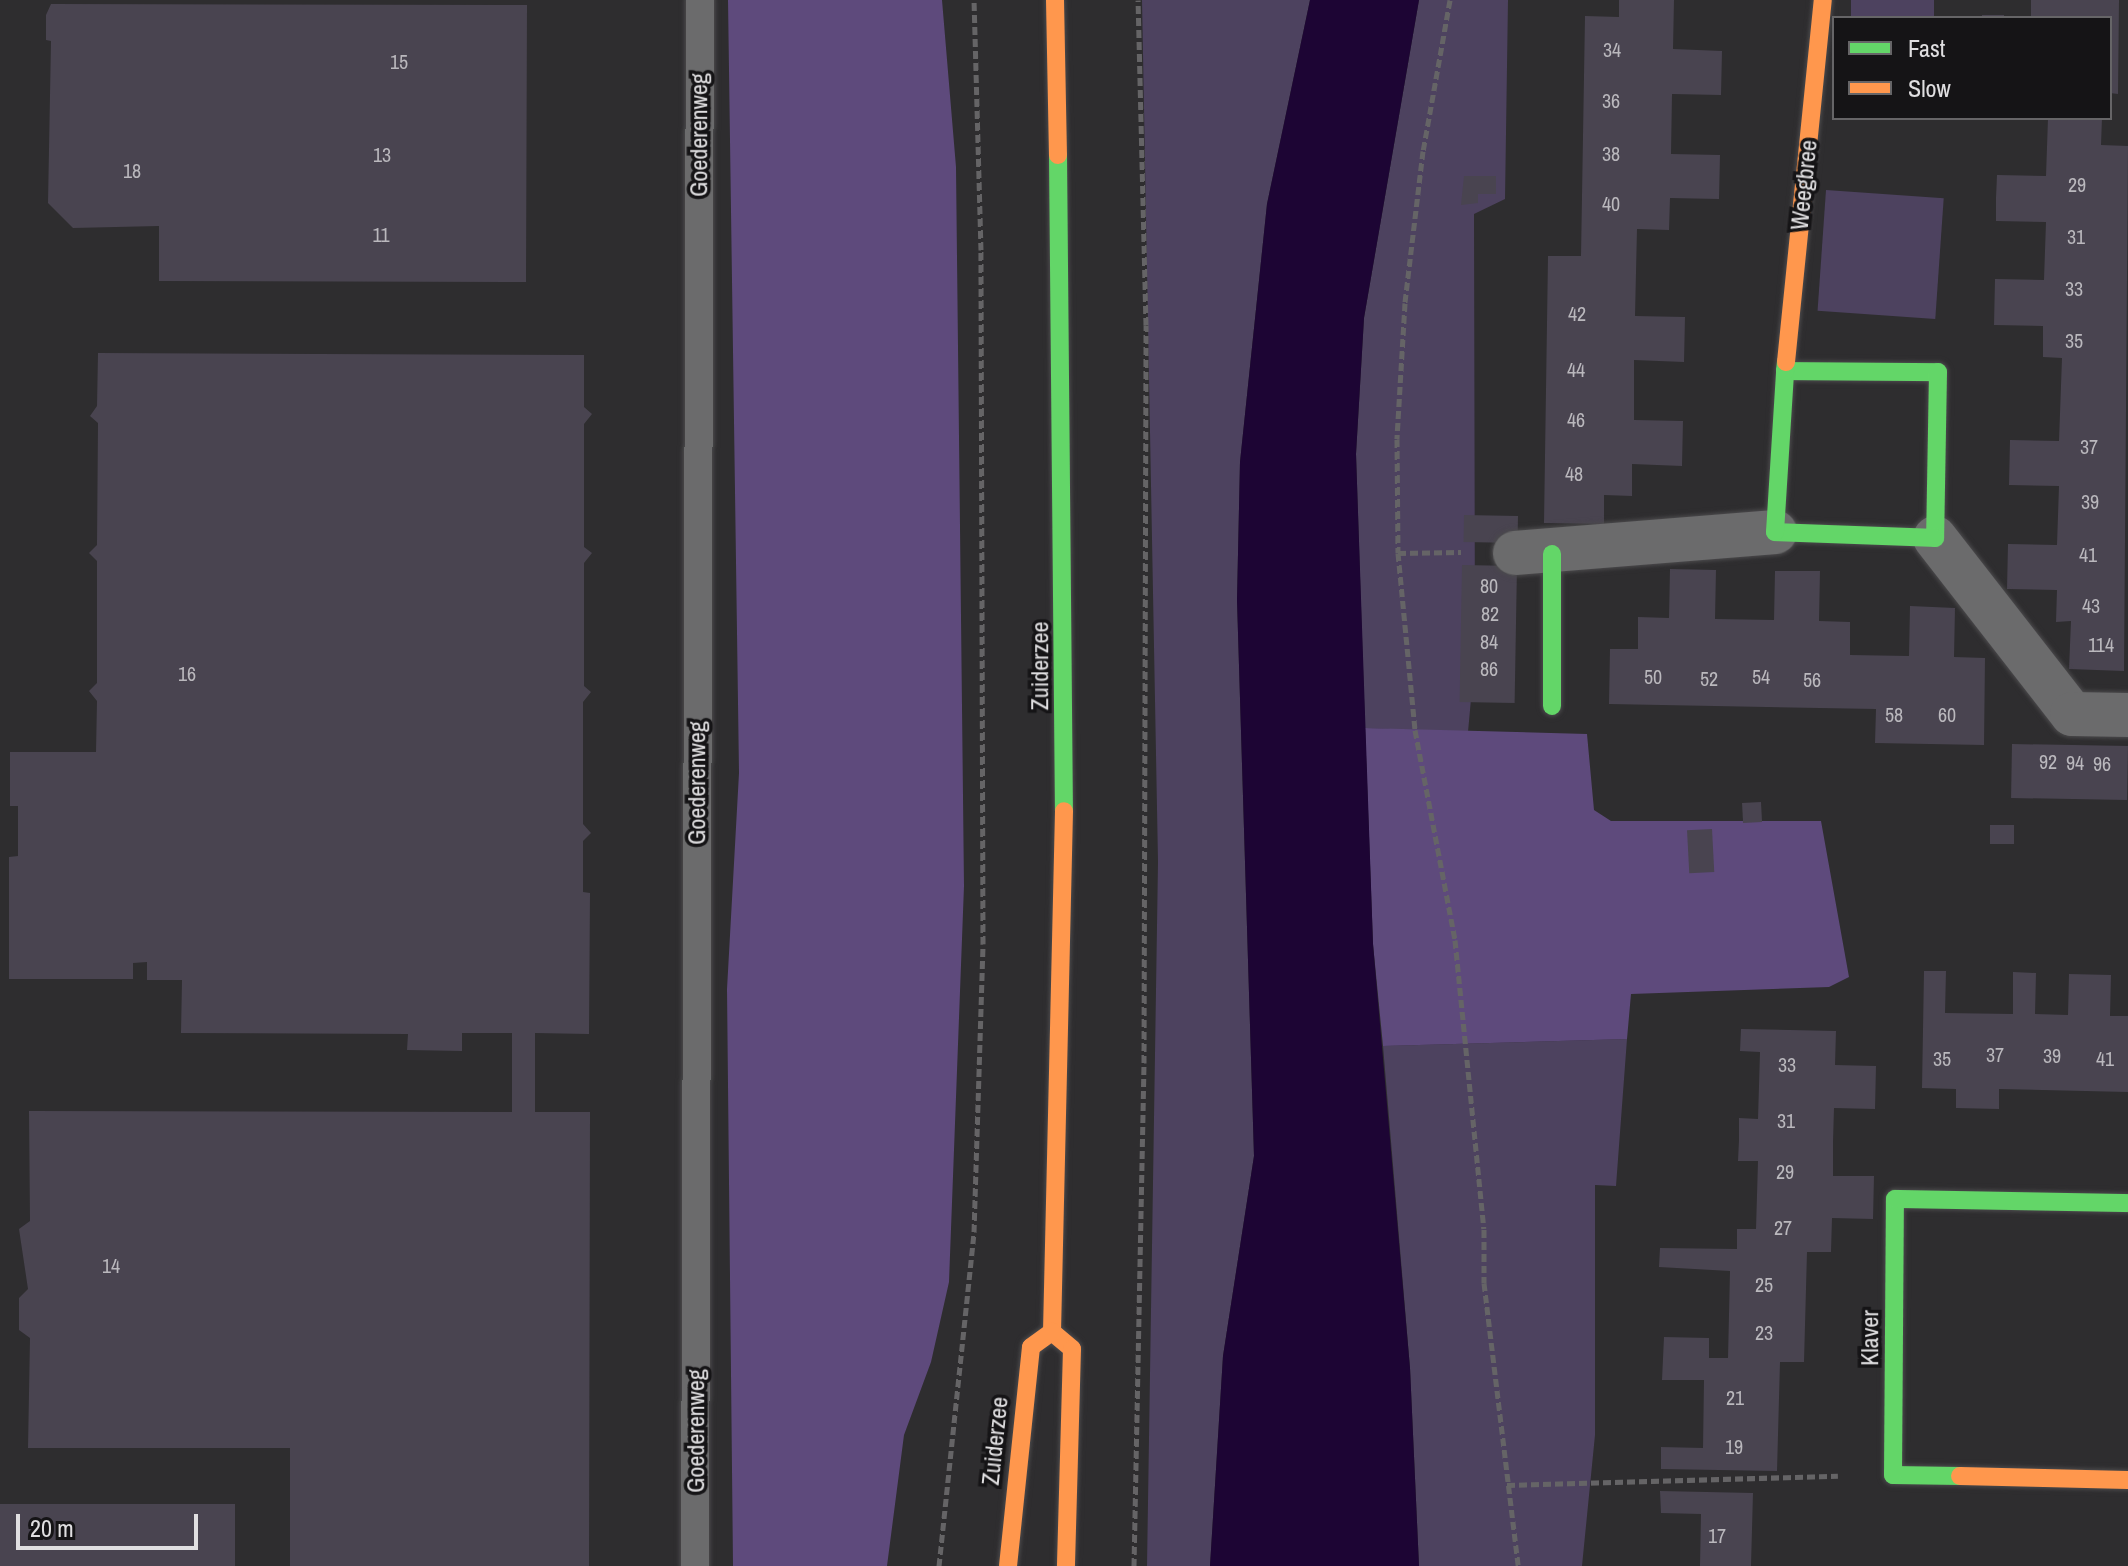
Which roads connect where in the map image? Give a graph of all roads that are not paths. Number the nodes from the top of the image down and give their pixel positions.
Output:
1 (700, 0) edge
2 (1055, 0) edge
3 (1823, 0) edge
4 (1785, 371) junction
5 (1775, 532) junction
6 (1935, 538) junction
7 (1533, 553) joint
8 (1552, 706) dead end
9 (2128, 715) edge
10 (2128, 1203) edge
11 (1052, 1332) junction
12 (2128, 1480) edge
13 (695, 1566) edge
14 (1008, 1566) edge
15 (1066, 1566) edge

1 - 13 lane, Goederenweg
2 - 11 street, Zuiderzee
3 - 4 street, Weegbree
4 - 5 street, Weegbree
4 - 6 street
5 - 6 street
5 - 7 street
6 - 9 street
7 - 8 street
10 - 12 street, Klaver
11 - 14 street, Zuiderzee
11 - 15 street

